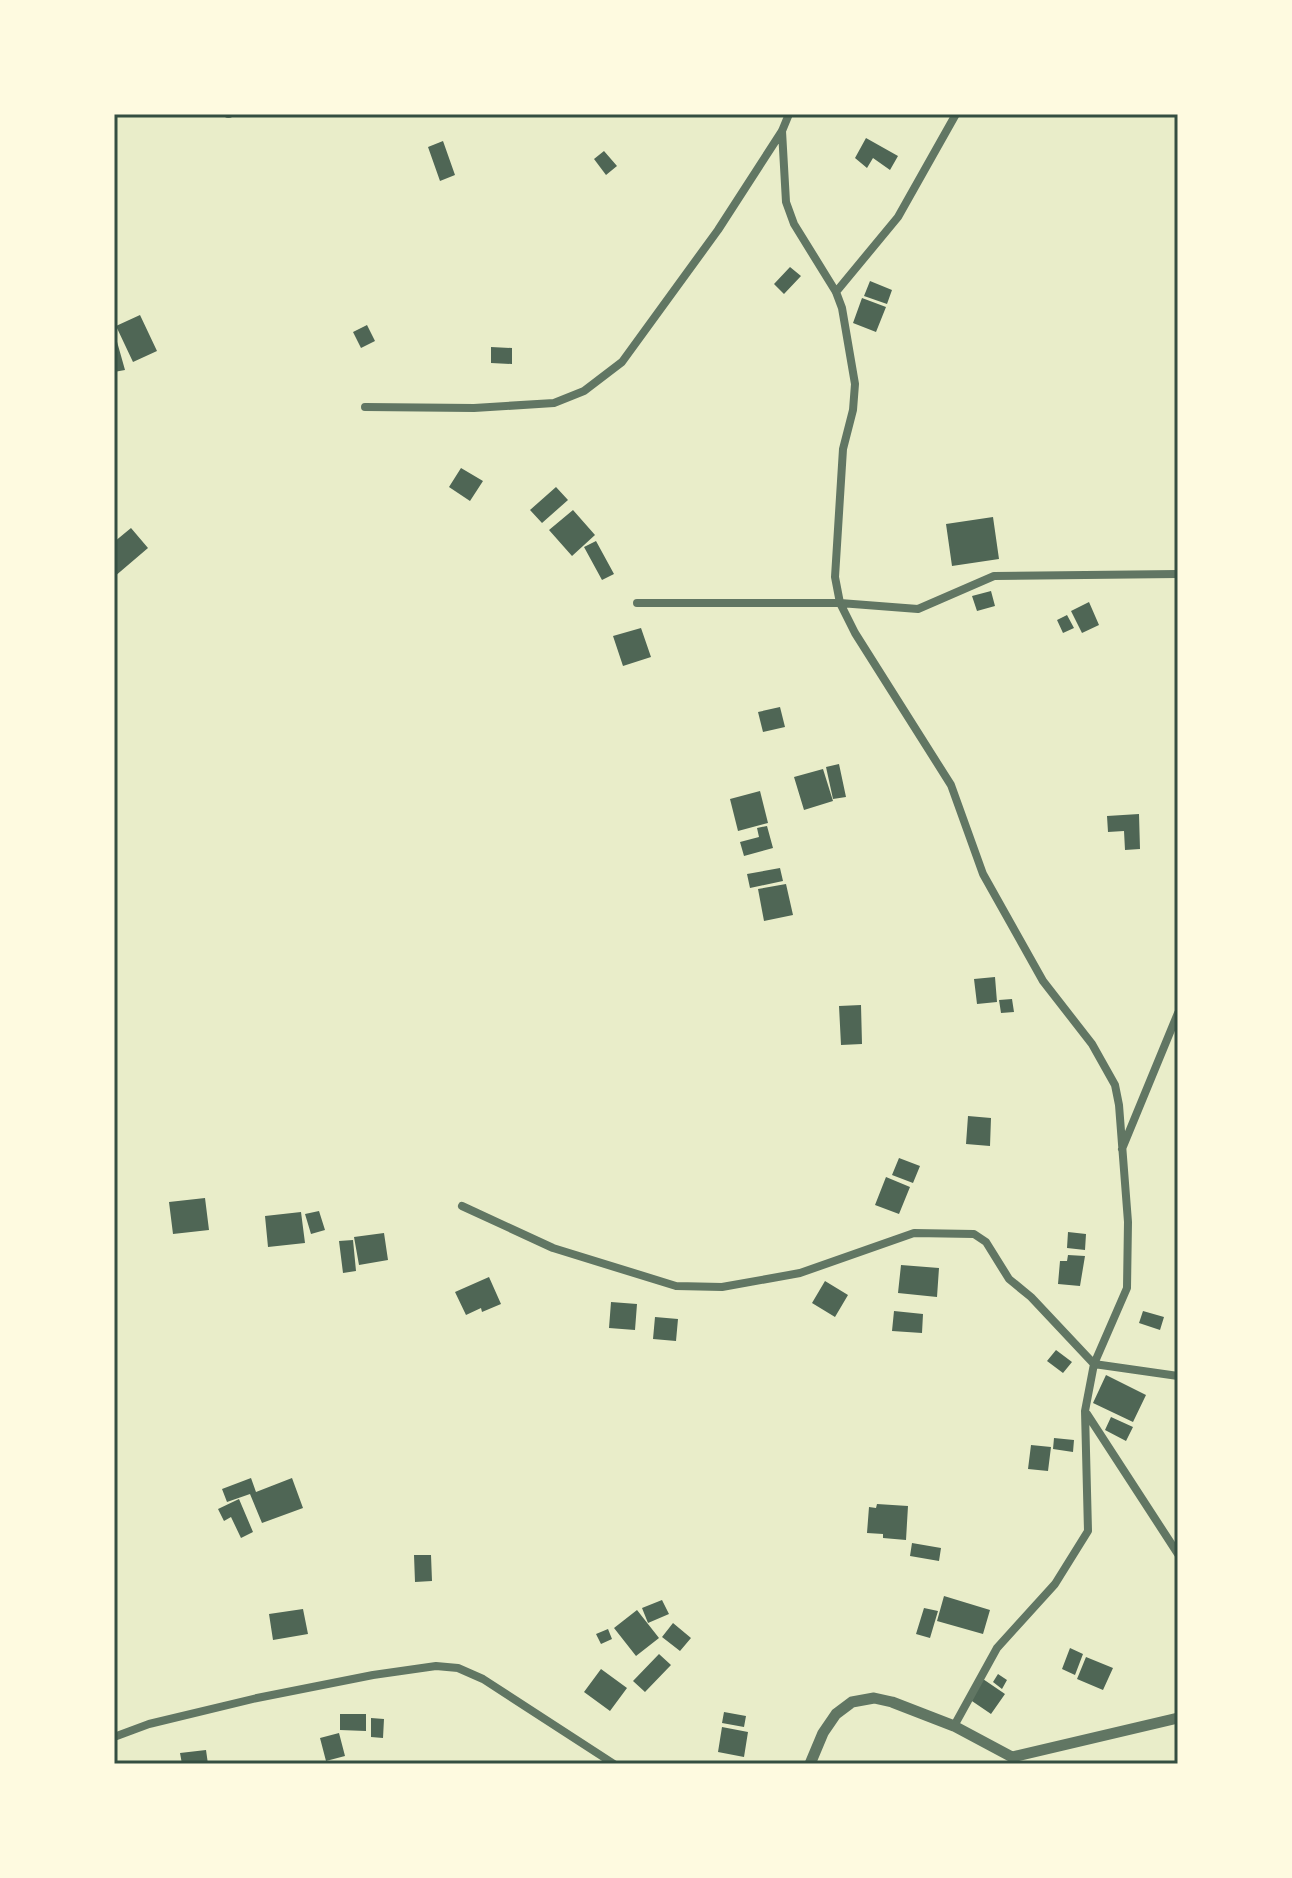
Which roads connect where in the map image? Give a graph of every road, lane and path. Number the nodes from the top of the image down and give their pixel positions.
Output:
1 (789, 114) edge
2 (956, 114) edge
3 (782, 131) junction
4 (836, 292) junction
5 (365, 407) dead end
6 (1178, 574) edge
7 (637, 603) dead end
8 (840, 603) junction
9 (1178, 1013) edge
10 (1121, 1152) junction
11 (462, 1206) dead end
12 (1094, 1364) junction
13 (1178, 1376) edge
14 (1085, 1411) junction
15 (1178, 1554) edge
16 (1178, 1718) edge
17 (954, 1726) junction
18 (114, 1737) edge
19 (1012, 1757) junction
20 (614, 1764) edge
21 (810, 1764) edge
22 (1025, 1764) edge

1 - 3 street
2 - 4 street
3 - 4 street
3 - 5 street
4 - 8 street
6 - 8 street
7 - 8 street
8 - 10 street
9 - 10 street
10 - 12 street
11 - 12 street
12 - 13 street
12 - 14 street
14 - 15 street
14 - 17 street
16 - 19 street
17 - 19 street
17 - 21 street
18 - 20 street
19 - 22 street

